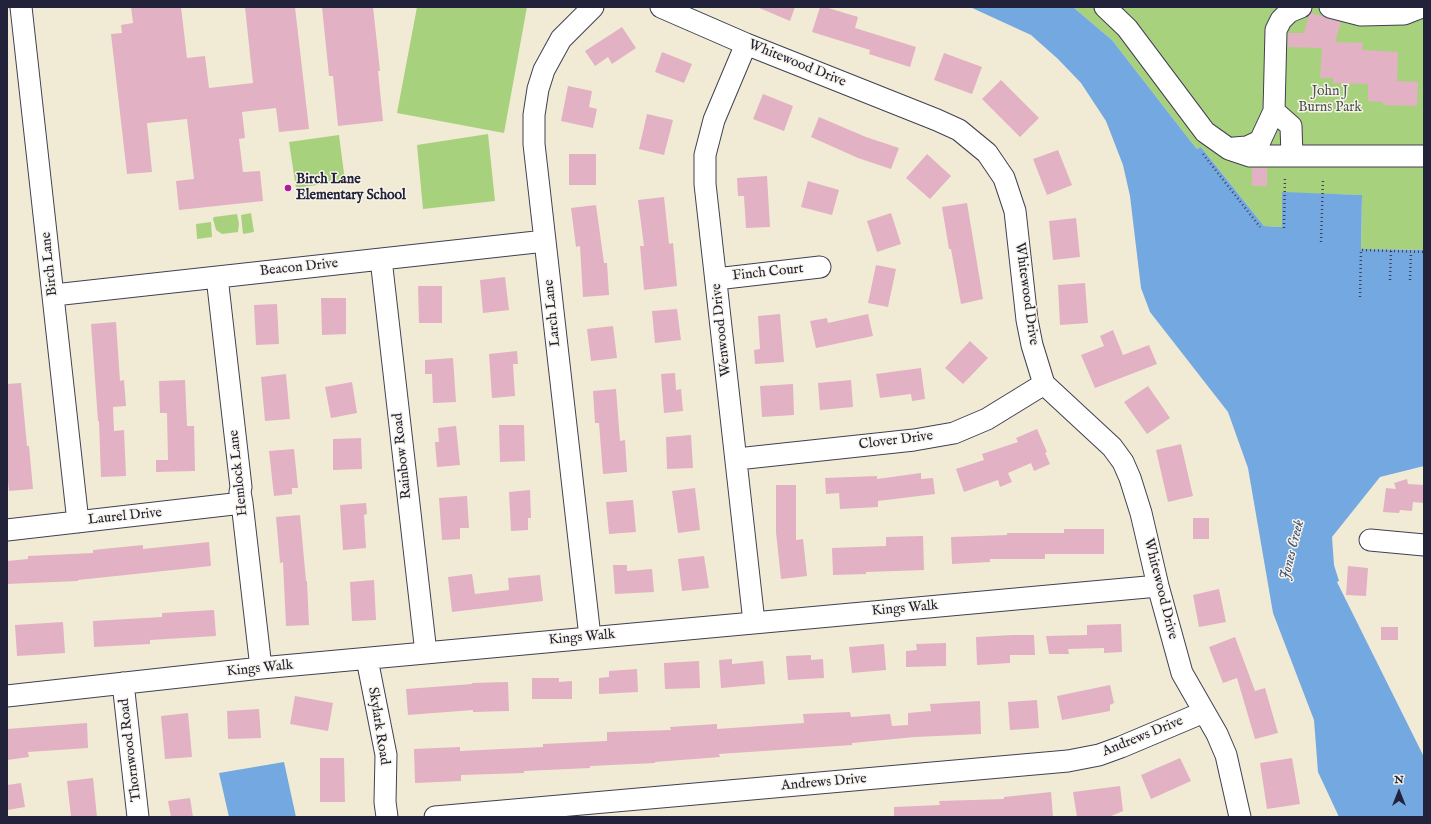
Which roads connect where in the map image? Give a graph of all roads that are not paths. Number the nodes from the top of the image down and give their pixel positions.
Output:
1 (21, 7) edge
2 (593, 7) edge
3 (661, 7) edge
4 (1105, 7) edge
5 (1301, 7) edge
6 (1330, 7) edge
7 (1422, 7) edge
8 (746, 44) junction
9 (1274, 111) junction
10 (1229, 149) junction
11 (1292, 156) junction
12 (1424, 156) edge
13 (545, 241) junction
14 (381, 259) junction
15 (820, 267) dead end
16 (217, 277) junction
17 (716, 278) junction
18 (54, 295) junction
19 (1044, 384) junction
20 (737, 459) junction
21 (242, 503) junction
22 (78, 522) junction
23 (7, 530) edge
24 (1370, 540) dead end
25 (1424, 545) edge
26 (1158, 586) junction
27 (754, 622) junction
28 (590, 637) junction
29 (426, 653) junction
30 (367, 659) junction
31 (261, 668) junction
32 (123, 683) junction
33 (7, 696) edge
34 (1204, 712) junction
35 (138, 817) edge
36 (388, 817) edge
37 (435, 817) edge
38 (1240, 817) edge

1 - 18 street, Birch Lane
2 - 13 street, Larch Lane
3 - 8 street, Whitewood Drive
4 - 10 street
5 - 9 street
6 - 7 street
8 - 17 street, Wenwood Drive
8 - 19 street, Whitewood Drive
9 - 10 street
9 - 11 street
10 - 11 street
11 - 12 street
13 - 14 street, Beacon Drive
13 - 28 street, Larch Lane
14 - 16 street, Beacon Drive
14 - 29 street, Rainbow Road
15 - 17 street, Finch Court
16 - 18 street, Beacon Drive
16 - 21 street, Hemlock Lane
17 - 20 street, Wenwood Drive
18 - 22 street, Birch Lane
19 - 20 street, Clover Drive
19 - 26 street, Whitewood Drive
20 - 27 street, Wenwood Drive
21 - 22 street, Laurel Drive
21 - 31 street, Hemlock Lane
22 - 23 street, Laurel Drive
24 - 25 street
26 - 27 street, Kings Walk
26 - 34 street, Whitewood Drive
27 - 28 street, Kings Walk
28 - 29 street, Kings Walk
29 - 30 street, Kings Walk
30 - 31 street, Kings Walk
30 - 36 street, Skylark Road
31 - 32 street, Kings Walk
32 - 33 street, Kings Walk
32 - 35 street, Thornwood Road
34 - 37 street, Andrews Drive
34 - 38 street, Whitewood Drive

